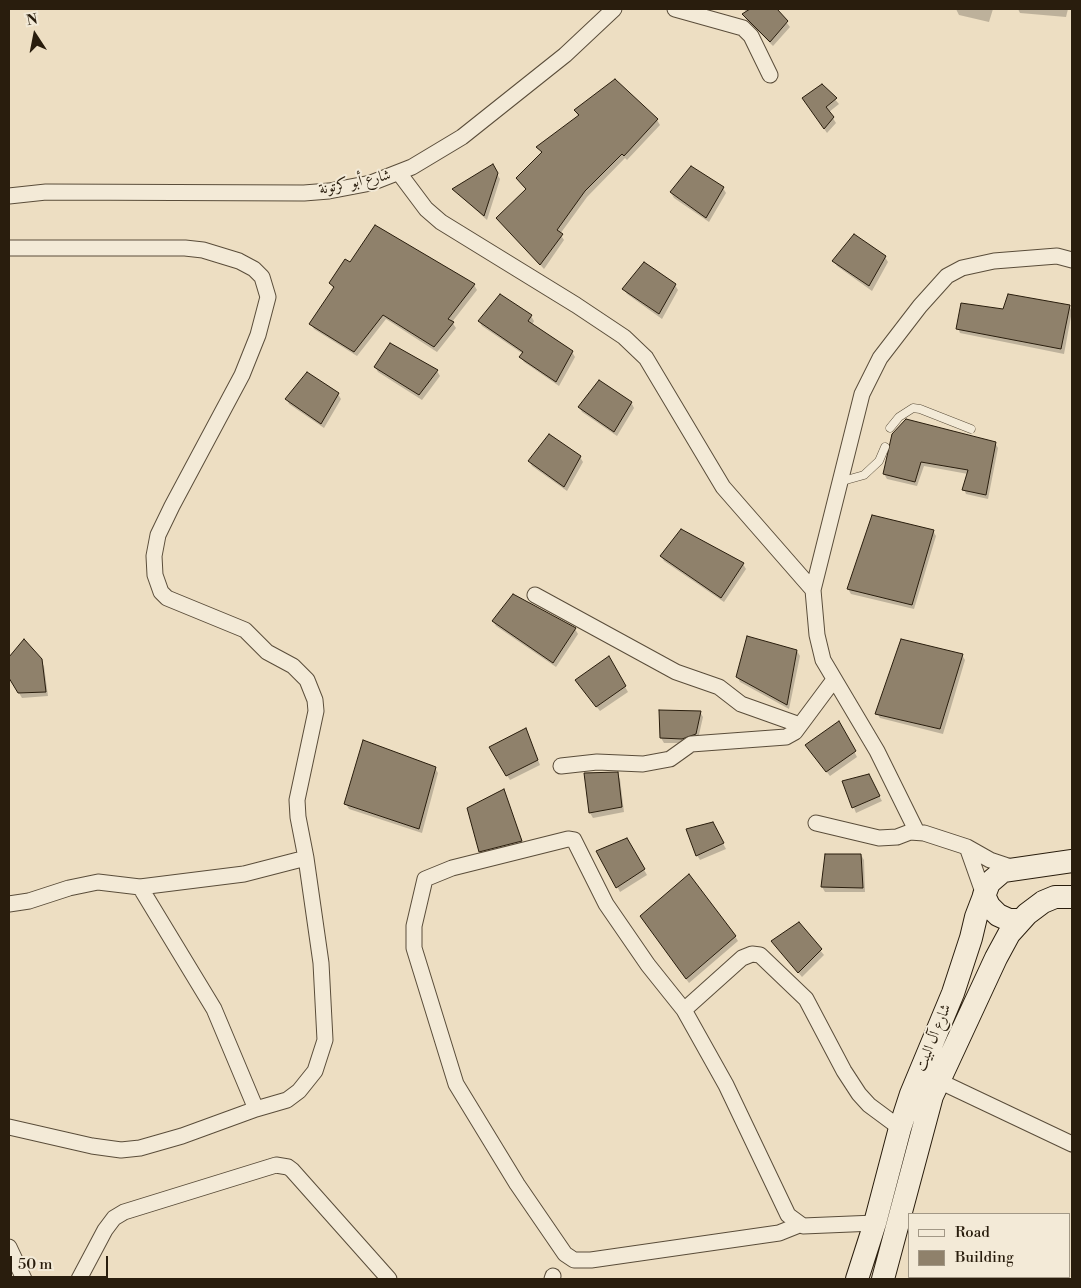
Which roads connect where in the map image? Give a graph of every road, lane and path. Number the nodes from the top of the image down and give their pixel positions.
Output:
1 (614, 9) edge
2 (675, 9) edge
3 (770, 74) dead end
4 (399, 174) junction
5 (9, 196) edge
6 (9, 248) edge
7 (1072, 260) edge
8 (890, 428) dead end
9 (971, 429) dead end
10 (885, 447) dead end
11 (839, 482) junction
12 (813, 590) junction
13 (535, 595) dead end
14 (833, 681) junction
15 (800, 725) junction
16 (561, 766) dead end
17 (816, 823) dead end
18 (917, 832) junction
19 (967, 847) junction
20 (306, 858) junction
21 (1072, 861) edge
22 (1014, 868) junction
23 (140, 887) junction
24 (984, 895) junction
25 (1072, 897) edge
26 (9, 904) edge
27 (1021, 920) junction
28 (684, 1010) junction
29 (938, 1082) junction
30 (256, 1109) junction
31 (9, 1126) edge
32 (900, 1128) junction
33 (1072, 1144) edge
34 (875, 1223) junction
35 (799, 1225) junction
36 (9, 1247) edge
37 (24, 1279) edge
38 (79, 1279) edge
39 (389, 1279) edge
40 (857, 1279) edge
41 (883, 1279) edge

1 - 4 street, شارع أبو كرتونة
2 - 3 street
4 - 5 street, شارع أبو كرتونة
4 - 12 street
6 - 20 street
7 - 11 street
8 - 9 lane
10 - 11 lane
11 - 12 street
12 - 14 street
13 - 15 street
14 - 15 street
14 - 18 street
15 - 16 street
17 - 18 street
18 - 19 street
19 - 22 street
19 - 24 street
20 - 23 street
20 - 30 street
21 - 22 street, شارع آل البيت
22 - 24 street, شارع آل البيت
23 - 26 street
23 - 30 street
24 - 27 street
24 - 32 street, شارع آل البيت
25 - 27 street, شارع آل البيت
27 - 29 street, شارع آل البيت
28 - 32 street
28 - 35 street
28 - 35 street
29 - 33 street
29 - 41 street, شارع آل البيت
30 - 31 street
32 - 34 street, شارع آل البيت
34 - 35 street
34 - 40 street, شارع آل البيت
36 - 37 street
38 - 39 street

